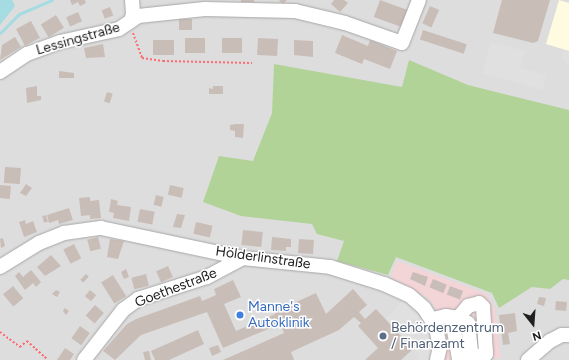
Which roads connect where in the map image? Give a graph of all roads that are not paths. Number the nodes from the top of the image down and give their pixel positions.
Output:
1 (132, 0) edge
2 (307, 0) edge
3 (419, 0) edge
4 (200, 5) edge
5 (295, 11) junction
6 (131, 21) junction
7 (0, 72) edge
8 (242, 258) junction
9 (0, 267) edge
10 (458, 318) junction
11 (433, 319) junction
12 (569, 335) edge
13 (84, 360) edge
14 (437, 360) edge
15 (462, 360) edge
16 (528, 360) edge

1 - 6 street
2 - 5 street
3 - 5 street, Lessingstraße
4 - 5 street, Lessingstraße
4 - 6 street, Lessingstraße
6 - 7 street, Lessingstraße
8 - 9 street, Hölderlinstraße
8 - 11 street, Hölderlinstraße
8 - 13 street, Goethestraße
10 - 11 street
10 - 15 street
10 - 15 street
11 - 14 street
12 - 16 street

